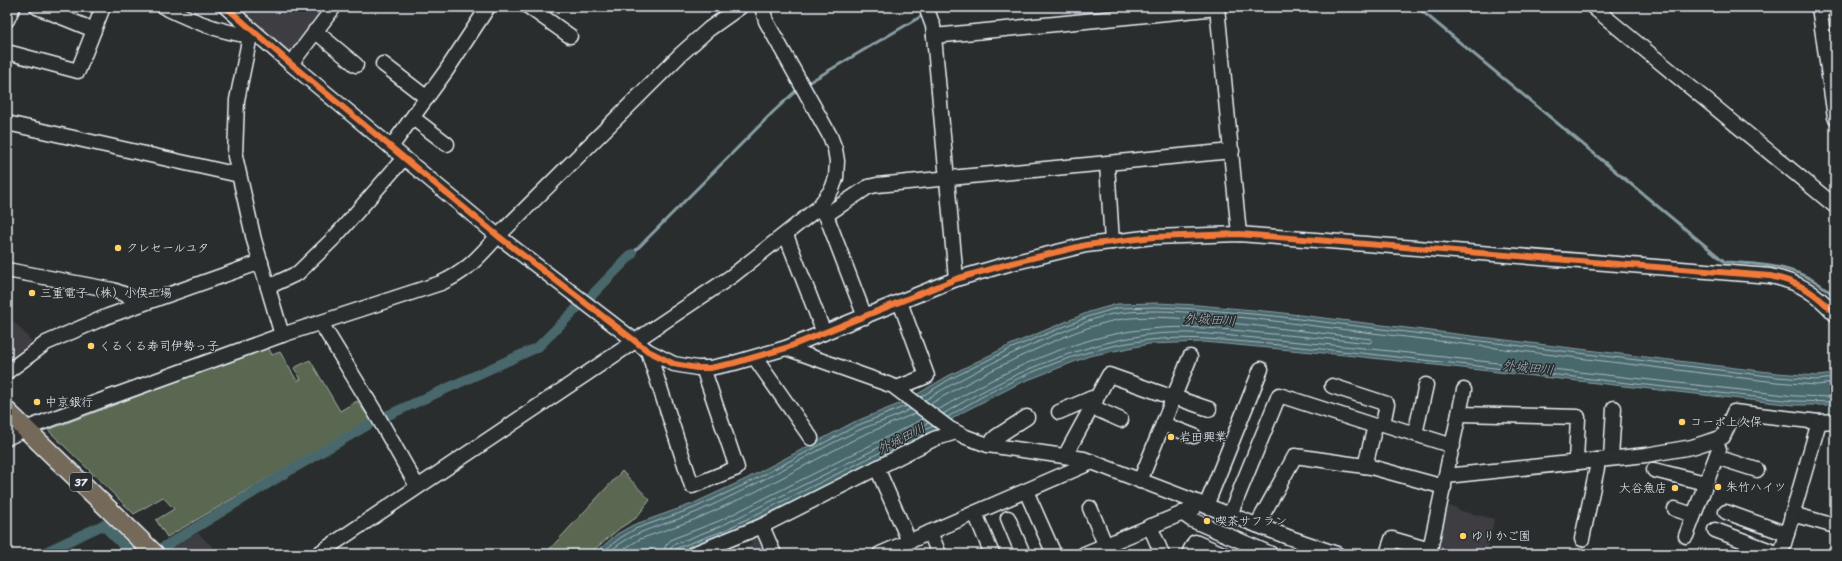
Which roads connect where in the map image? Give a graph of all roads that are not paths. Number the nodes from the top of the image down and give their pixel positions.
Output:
1 (13, 7) edge
2 (37, 7) edge
3 (103, 7) edge
4 (164, 7) edge
5 (226, 7) edge
6 (334, 7) edge
7 (488, 7) edge
8 (529, 7) edge
9 (740, 7) edge
10 (762, 7) edge
11 (1593, 7) edge
12 (1835, 7) edge
13 (1217, 8) edge
14 (1819, 8) edge
15 (928, 13) edge
16 (7, 20) edge
17 (94, 30) junction
18 (315, 31) junction
19 (255, 36) junction
20 (570, 36) dead end
21 (934, 36) junction
22 (7, 52) edge
23 (291, 64) junction
24 (383, 64) dead end
25 (356, 65) dead end
26 (427, 98) junction
27 (1835, 117) edge
28 (413, 118) junction
29 (7, 123) edge
30 (447, 144) dead end
31 (391, 147) junction
32 (1232, 151) junction
33 (404, 158) junction
34 (1107, 164) junction
35 (239, 175) junction
36 (946, 178) junction
37 (1835, 206) edge
38 (822, 212) junction
39 (1239, 234) junction
40 (786, 235) junction
41 (498, 236) junction
42 (1112, 242) junction
43 (261, 262) junction
44 (7, 270) edge
45 (956, 279) junction
46 (268, 287) junction
47 (900, 302) junction
48 (140, 304) junction
49 (1835, 314) edge
50 (864, 317) junction
51 (321, 323) junction
52 (824, 333) junction
53 (282, 335) junction
54 (636, 342) junction
55 (786, 348) junction
56 (648, 351) junction
57 (1190, 357) dead end
58 (756, 358) junction
59 (703, 368) junction
60 (1261, 369) dead end
61 (7, 372) edge
62 (1426, 385) dead end
63 (1332, 386) dead end
64 (899, 390) junction
65 (1464, 390) dead end
66 (1174, 397) junction
67 (1094, 403) junction
68 (1614, 408) dead end
69 (1208, 409) dead end
70 (7, 411) edge
71 (1058, 412) dead end
72 (1459, 414) junction
73 (1027, 417) dead end
74 (1121, 420) dead end
75 (1835, 421) edge
76 (1819, 422) junction
77 (1163, 424) junction
78 (25, 430) junction
79 (954, 431) junction
80 (1415, 434) junction
81 (1194, 436) dead end
82 (1723, 437) junction
83 (7, 438) edge
84 (811, 438) dead end
85 (988, 445) junction
86 (1453, 446) junction
87 (1065, 456) junction
88 (1611, 458) junction
89 (1716, 458) junction
90 (1597, 460) junction
91 (1092, 462) junction
92 (1576, 462) junction
93 (1365, 466) junction
94 (877, 468) junction
95 (1654, 470) dead end
96 (1758, 470) dead end
97 (1140, 481) junction
98 (1445, 482) junction
99 (1705, 483) junction
100 (417, 486) junction
101 (1026, 491) junction
102 (1202, 504) junction
103 (1090, 508) dead end
104 (1675, 509) dead end
105 (1726, 512) dead end
106 (975, 513) junction
107 (1182, 513) junction
108 (1792, 514) junction
109 (1230, 515) junction
110 (1693, 515) junction
111 (1008, 518) dead end
112 (1257, 525) junction
113 (762, 526) junction
114 (1150, 526) junction
115 (1835, 526) edge
116 (1715, 530) dead end
117 (930, 532) junction
118 (1787, 534) junction
119 (1686, 536) dead end
120 (1288, 537) junction
121 (1582, 539) dead end
122 (909, 542) junction
123 (1107, 550) edge
124 (1190, 551) dead end
125 (1429, 552) edge
126 (155, 554) edge
127 (318, 554) edge
128 (693, 554) edge
129 (774, 554) edge
130 (880, 554) edge
131 (939, 554) edge
132 (992, 554) edge
133 (1024, 554) edge
134 (1054, 554) edge
135 (1084, 554) edge
136 (1162, 554) edge
137 (1223, 554) edge
138 (1271, 554) edge
139 (1337, 554) edge
140 (1387, 554) edge
141 (1780, 554) edge

1 - 16 street
2 - 17 street
3 - 17 street
4 - 19 street
5 - 19 street
6 - 18 street
7 - 26 street
8 - 20 street
9 - 41 street
10 - 38 street
11 - 37 street
12 - 14 street
13 - 21 street
13 - 32 street
14 - 27 street
15 - 21 street
17 - 22 street
18 - 23 street
18 - 25 street
19 - 23 street
19 - 35 street
21 - 36 street
23 - 31 street
24 - 26 street
26 - 28 street
28 - 30 street
28 - 31 street
29 - 35 street
31 - 33 street
32 - 34 street
32 - 39 street
33 - 41 street
33 - 46 street
34 - 36 street
34 - 42 street
35 - 43 street
36 - 38 street
36 - 45 street
38 - 40 street
38 - 50 street
39 - 42 street
39 - 49 street
40 - 52 street
40 - 54 street
41 - 51 street
41 - 54 street
42 - 45 street
43 - 46 street
43 - 48 street
44 - 48 street
45 - 47 street
46 - 53 street
47 - 50 street
47 - 64 street
48 - 61 street
50 - 52 street
51 - 53 street
51 - 100 street
52 - 55 street
53 - 78 street
54 - 56 street
54 - 100 street
55 - 58 street
55 - 64 street
56 - 59 street
56 - 59 street
57 - 66 street
58 - 59 street
58 - 84 street
60 - 102 street
62 - 80 street
63 - 80 street
64 - 79 street
65 - 72 street
66 - 67 street
66 - 69 street
66 - 77 street
67 - 71 street
67 - 74 street
67 - 87 street
68 - 88 street
70 - 78 main road, 37
72 - 86 street
72 - 92 street
73 - 85 street
75 - 76 street
76 - 82 street
76 - 108 street
77 - 81 street
77 - 97 street
78 - 83 street
78 - 126 main road, 37
79 - 85 street
79 - 94 street
80 - 86 street
82 - 88 street
82 - 89 street
85 - 87 street
86 - 98 street
87 - 91 street
88 - 90 street
89 - 96 street
89 - 99 street
90 - 92 street
90 - 121 street
91 - 97 street
91 - 101 street
92 - 98 street
93 - 98 street
93 - 109 street
93 - 112 street
94 - 113 street
94 - 122 street
95 - 99 street
97 - 102 street
98 - 125 street
99 - 110 street
100 - 127 street
101 - 106 street
101 - 134 street
102 - 107 street
102 - 109 street
103 - 123 street
104 - 110 street
105 - 118 street
106 - 117 street
106 - 132 street
107 - 114 street
107 - 138 street
108 - 115 street
108 - 118 street
109 - 112 street
110 - 119 street
111 - 133 street
112 - 120 street
113 - 128 street
113 - 129 street
114 - 123 street
114 - 136 street
116 - 141 street
117 - 122 street
117 - 131 street
118 - 141 street
120 - 138 street
120 - 139 street
122 - 130 street
123 - 135 street
124 - 137 street
125 - 140 street

